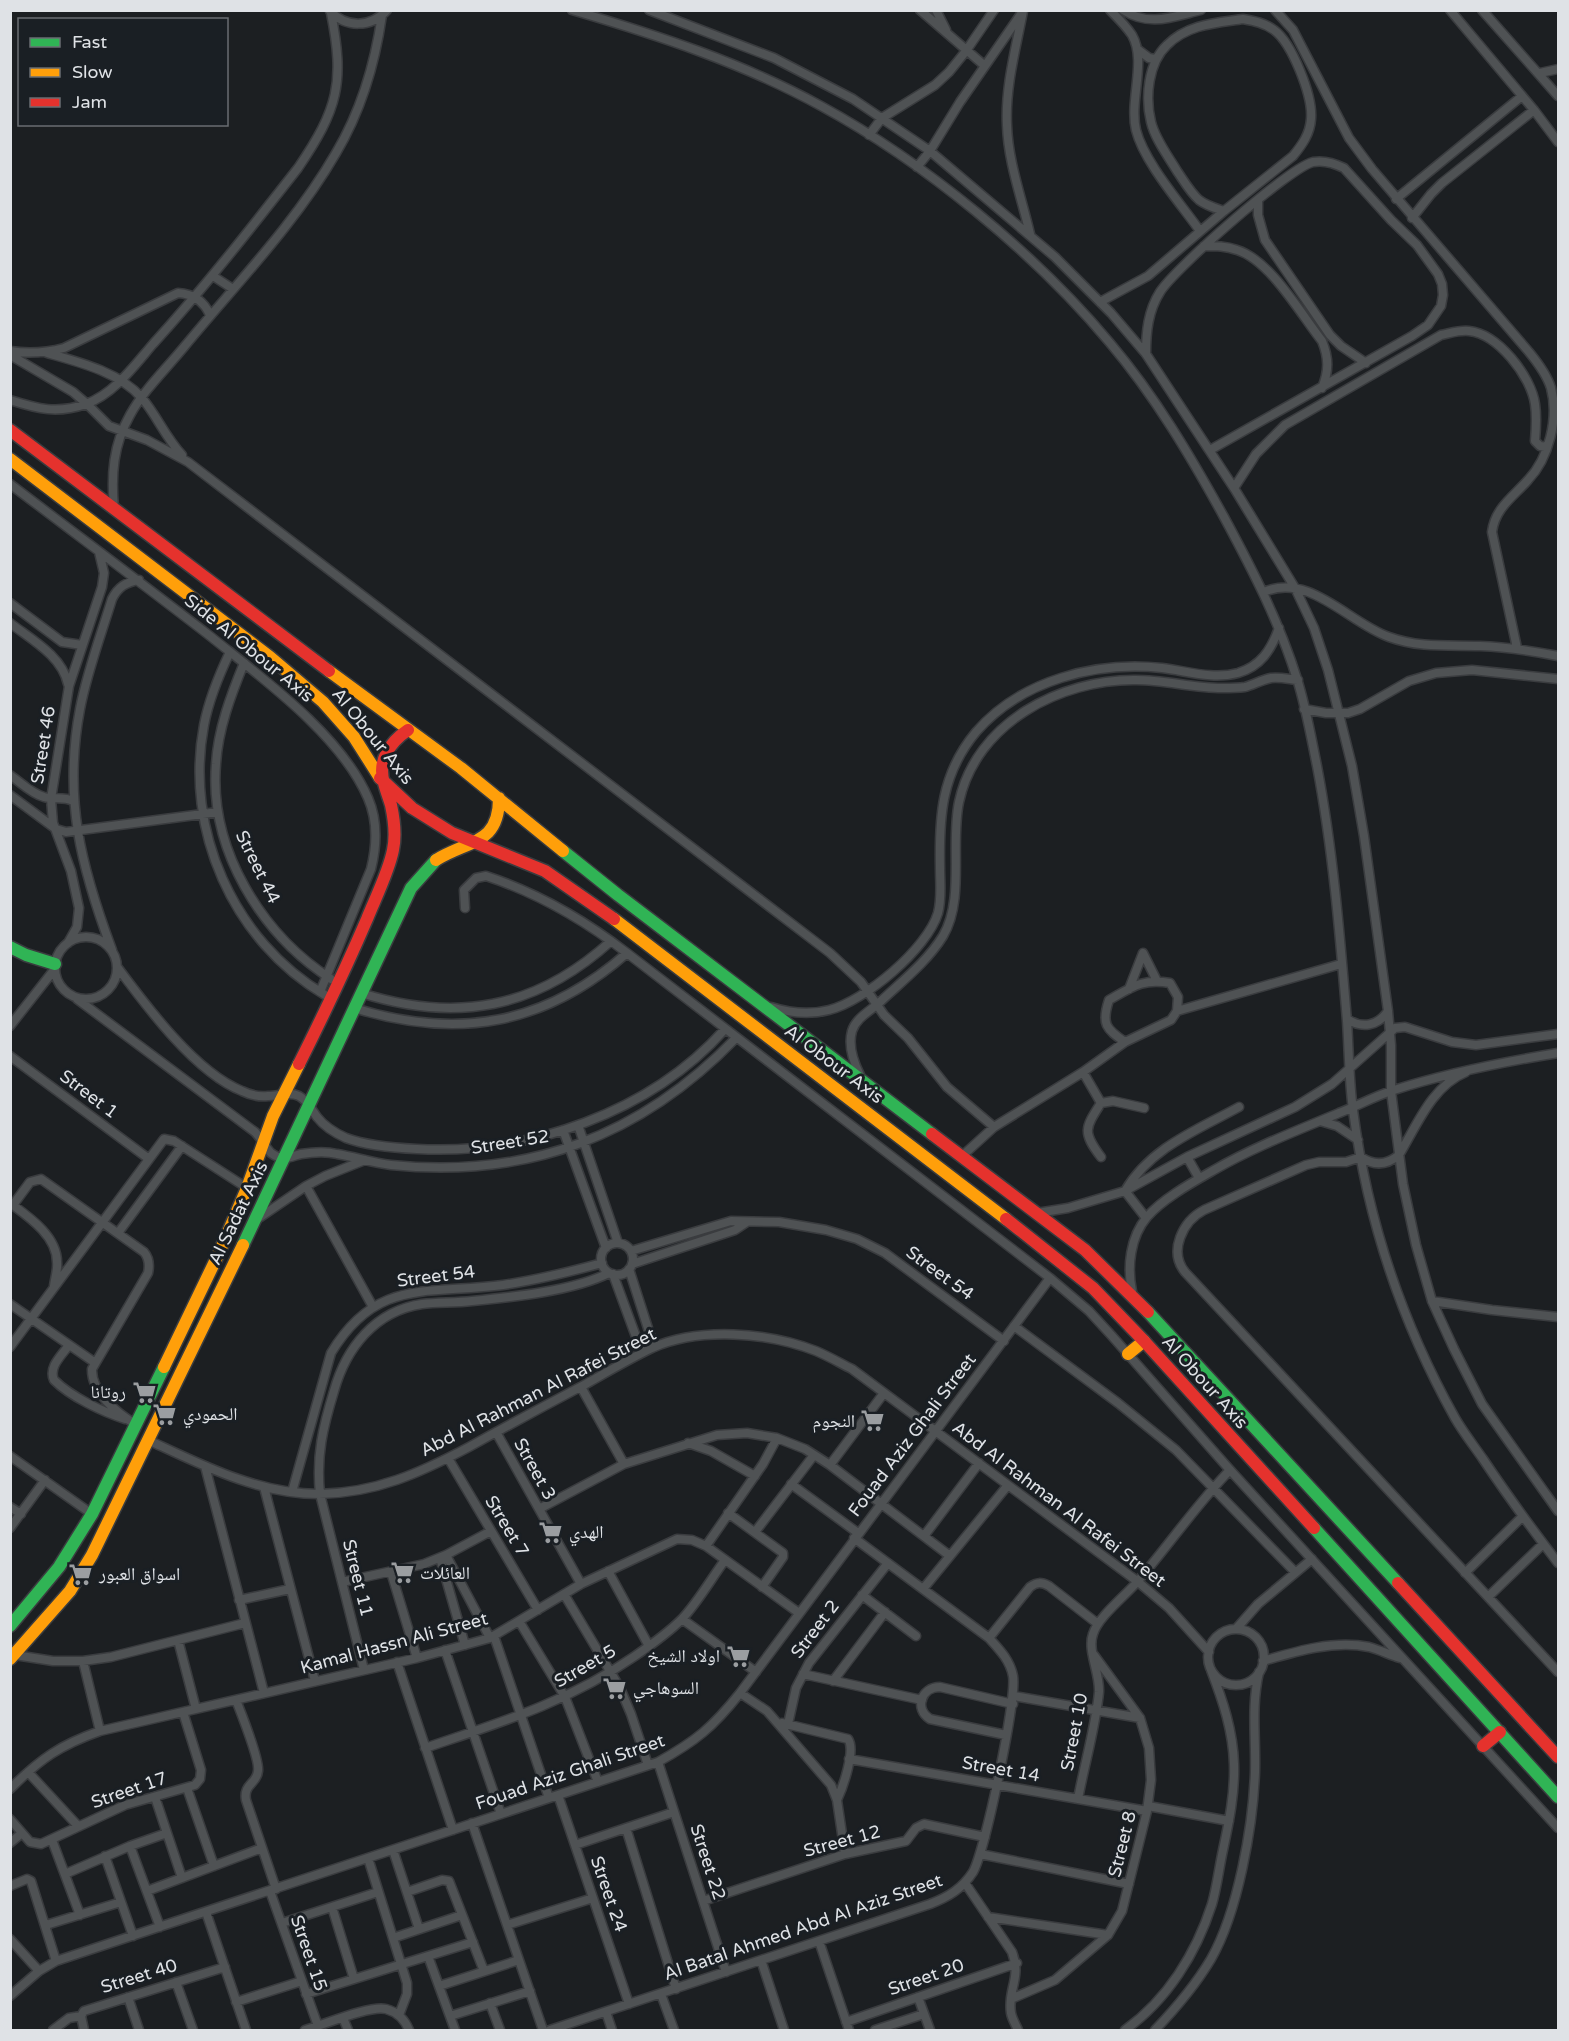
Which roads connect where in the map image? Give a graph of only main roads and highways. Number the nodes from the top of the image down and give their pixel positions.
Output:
1 (10, 430) edge
2 (10, 459) edge
3 (408, 730) junction
4 (383, 782) junction
5 (499, 798) junction
6 (473, 843) junction
7 (10, 947) edge
8 (55, 967) road end
9 (1144, 1341) junction
10 (1128, 1354) road end
11 (59, 1567) junction
12 (78, 1579) junction
13 (26, 1610) junction
14 (43, 1624) junction
15 (10, 1626) edge
16 (13, 1657) edge
17 (1500, 1732) junction
18 (1483, 1746) road end
19 (1558, 1757) edge
20 (1558, 1797) edge

1 - 3 main road, Al Obour Axis
2 - 4 main road, Al Obour Axis
3 - 4 main road, Al Sadat Axis
3 - 5 main road, Al Obour Axis
4 - 6 main road, Al Obour Axis
4 - 11 main road, Al Sadat Axis
5 - 6 main road, Al Sadat Axis
5 - 19 main road, Al Obour Axis
6 - 9 main road, Al Obour Axis
6 - 12 main road, Al Sadat Axis
7 - 8 main road
9 - 10 main road
9 - 17 main road, Al Obour Axis
11 - 12 main road
11 - 13 main road, Al Sadat Axis
12 - 14 main road, Al Sadat Axis
13 - 14 main road
13 - 15 main road, Al Sadat Axis
14 - 16 main road, Al Sadat Axis
17 - 18 main road
17 - 20 main road, Al Obour Axis

